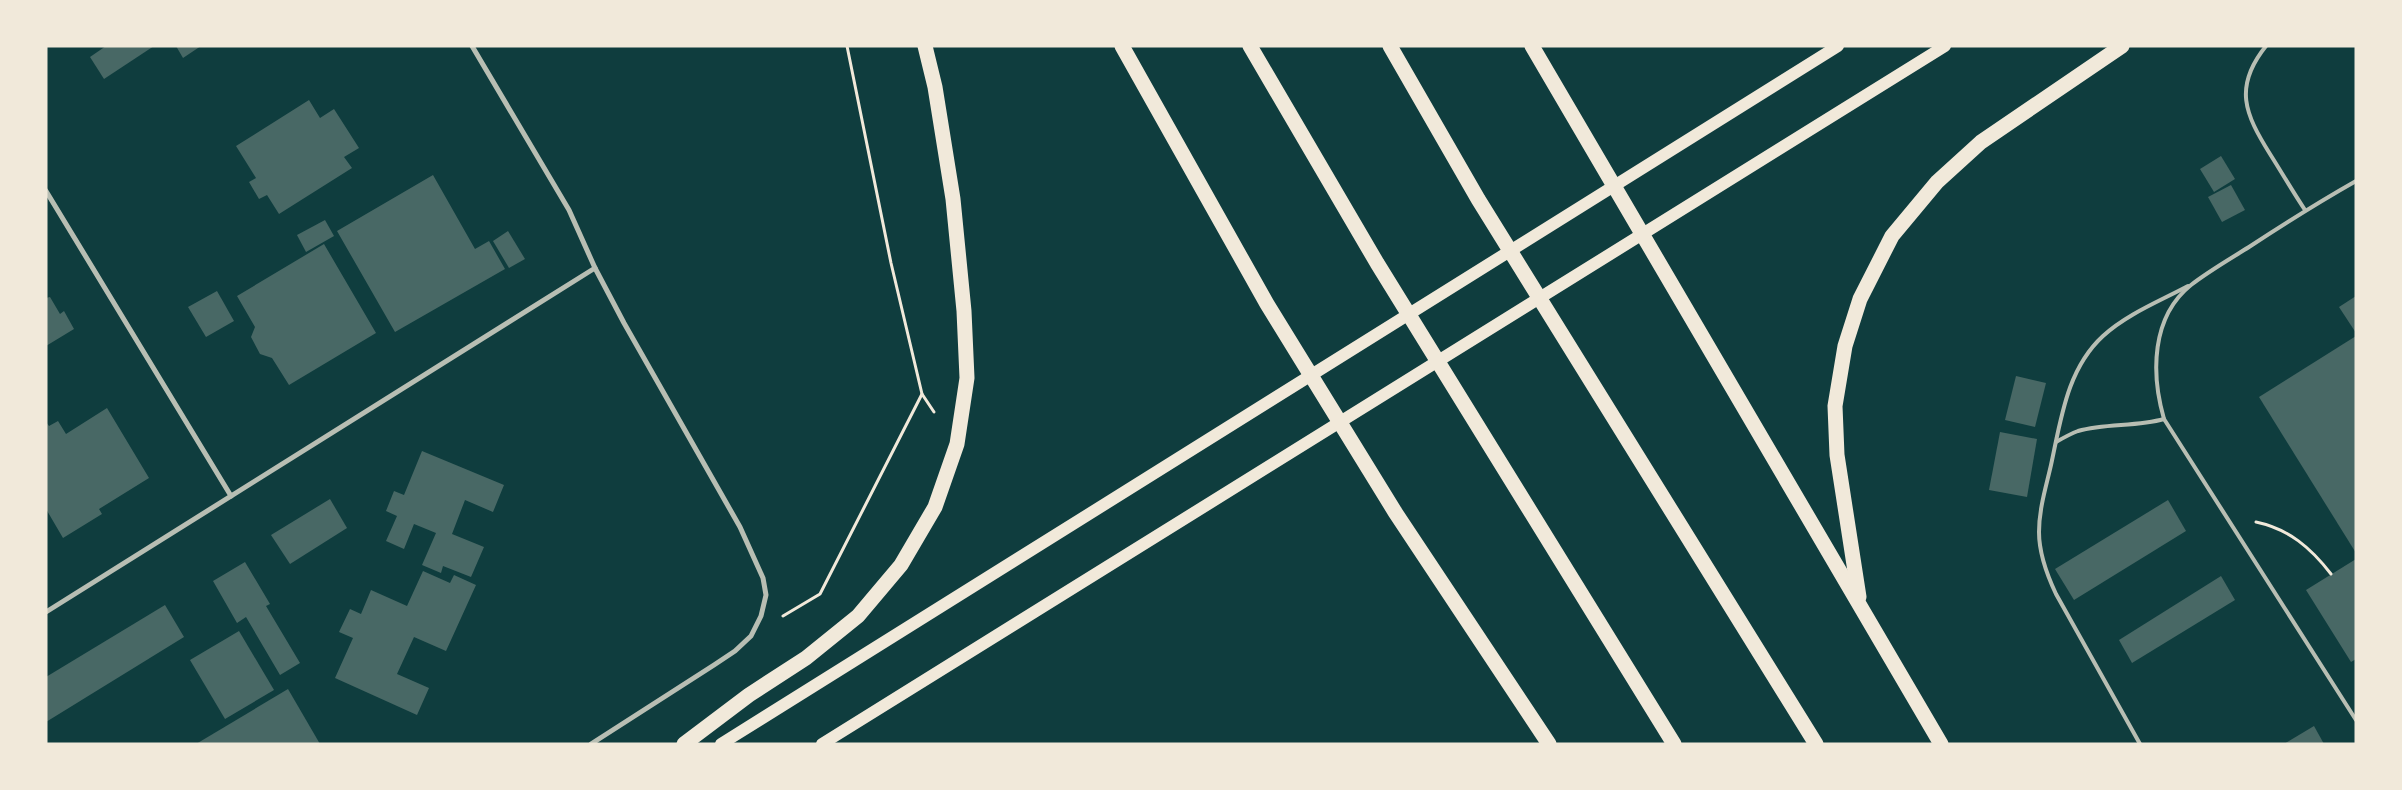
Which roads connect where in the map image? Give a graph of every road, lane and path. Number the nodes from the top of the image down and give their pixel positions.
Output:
1 (472, 46) edge
2 (847, 46) edge
3 (925, 46) edge
4 (1122, 46) edge
5 (1250, 46) edge
6 (1390, 46) edge
7 (1532, 46) edge
8 (1838, 46) edge
9 (1946, 46) edge
10 (2122, 46) edge
11 (2266, 46) edge
12 (2356, 180) edge
13 (46, 191) edge
14 (2305, 210) junction
15 (596, 268) junction
16 (2190, 285) junction
17 (922, 394) junction
18 (2164, 419) junction
19 (2056, 442) junction
20 (957, 444) junction
21 (231, 496) junction
22 (2227, 519) junction
23 (2331, 574) dead end
24 (1861, 606) junction
25 (46, 612) edge
26 (751, 636) junction
27 (2356, 720) edge
28 (591, 744) edge
29 (684, 744) edge
30 (721, 744) edge
31 (822, 744) edge
32 (1549, 744) edge
33 (1674, 744) edge
34 (1816, 744) edge
35 (1941, 744) edge
36 (2140, 744) edge

1 - 15 street
2 - 17 path
3 - 20 highway
4 - 32 highway
5 - 33 highway
6 - 34 highway
7 - 24 highway
8 - 30 main road
9 - 31 main road
10 - 24 highway
11 - 14 lane
12 - 14 lane
13 - 21 street
14 - 16 lane
15 - 21 street
15 - 26 street
16 - 18 lane
16 - 19 lane
17 - 20 path
17 - 26 path
18 - 19 lane
18 - 22 lane
19 - 36 lane
20 - 29 highway
21 - 25 street
22 - 23 path
22 - 27 lane
24 - 35 highway
26 - 28 street

